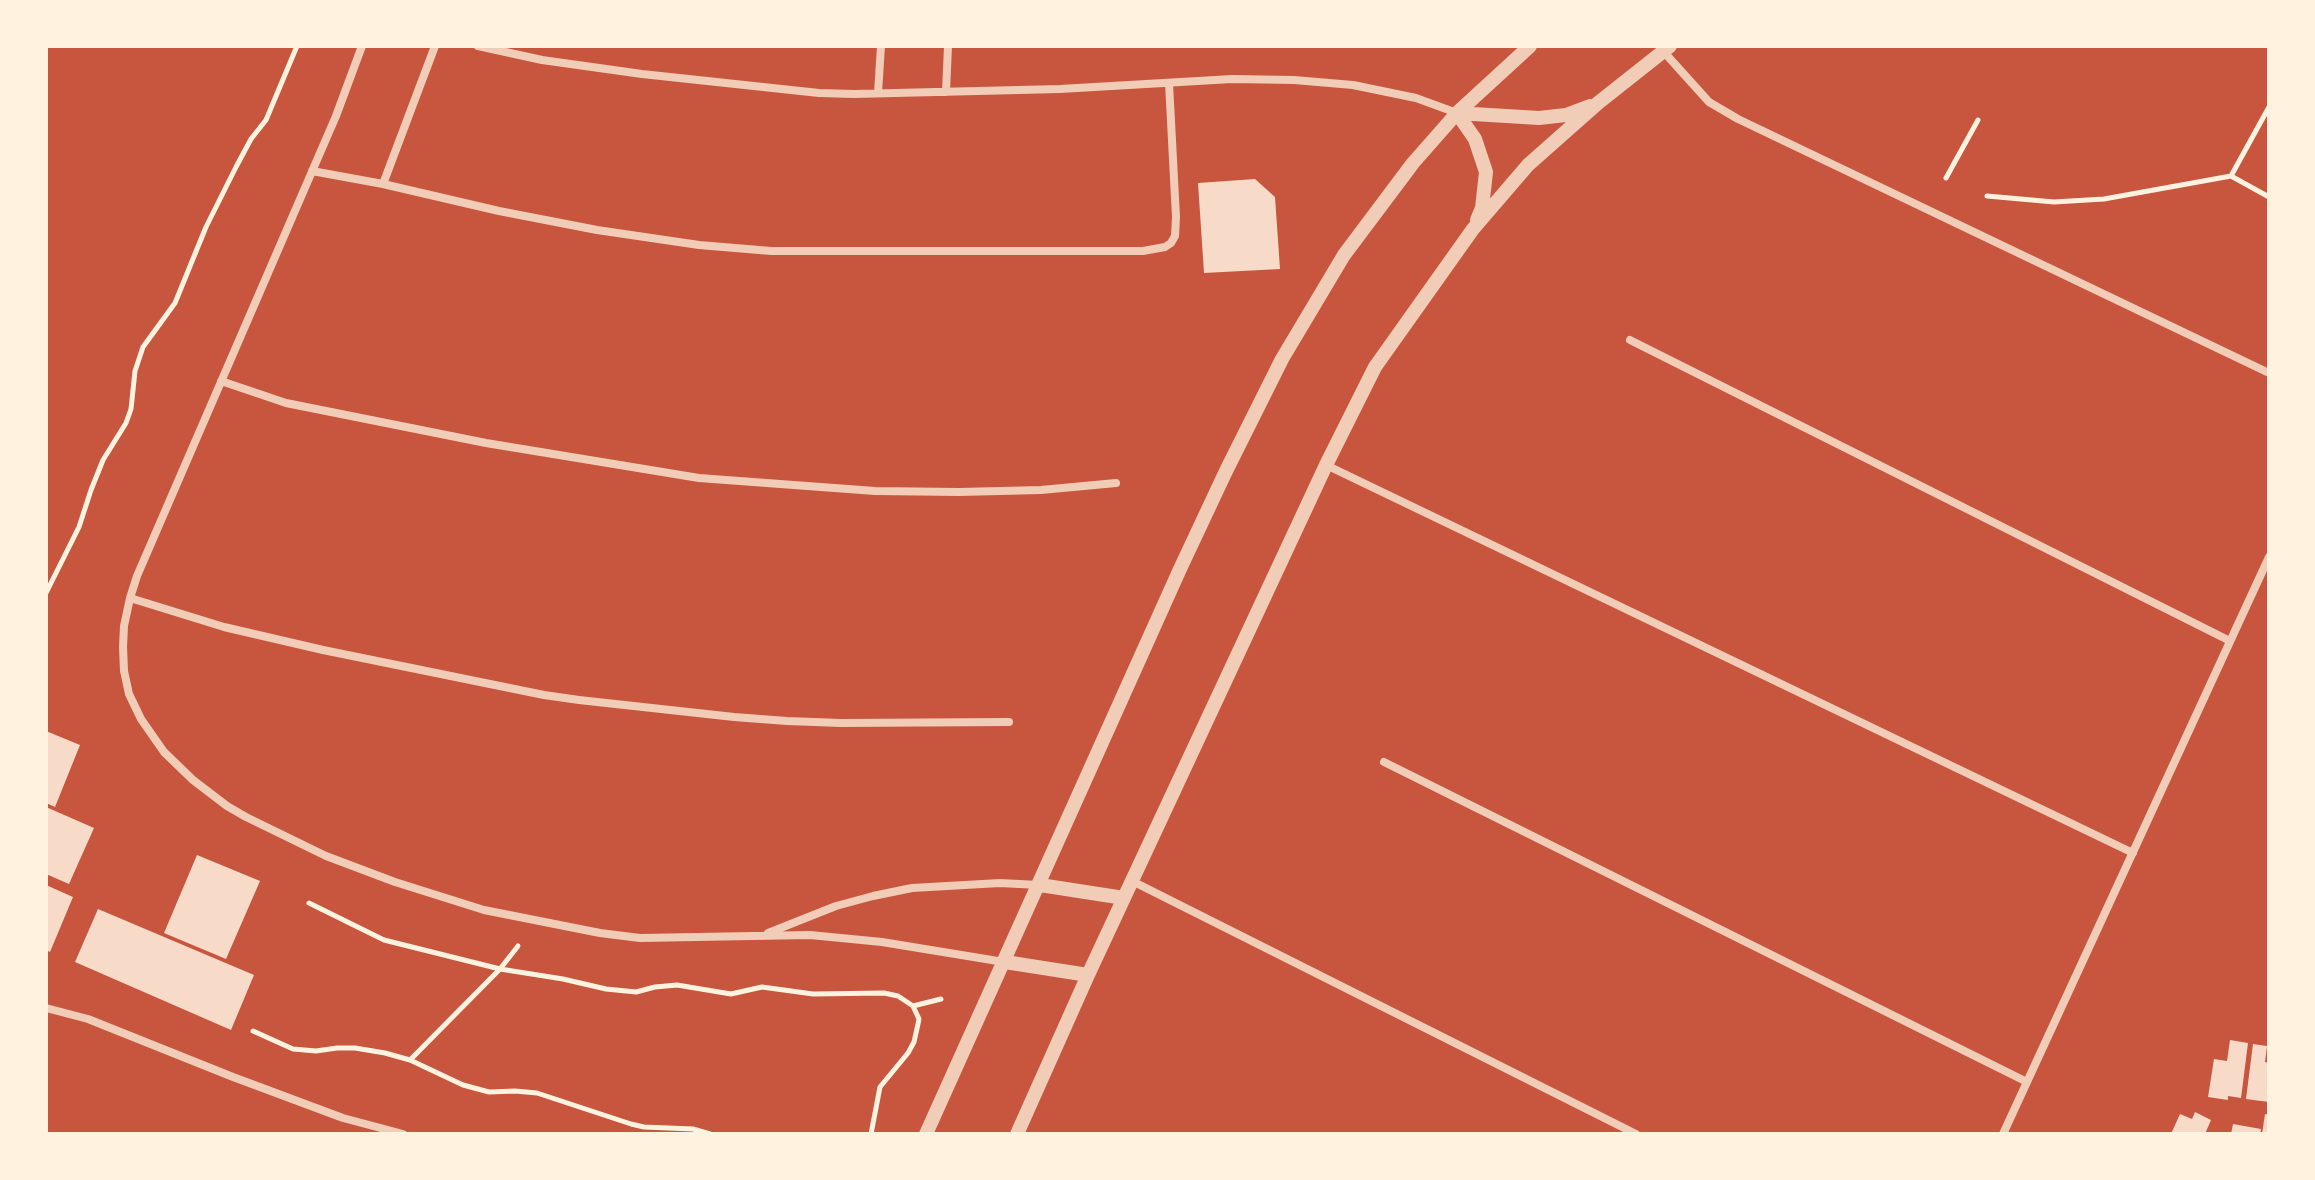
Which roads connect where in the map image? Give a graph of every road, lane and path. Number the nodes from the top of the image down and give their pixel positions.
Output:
1 (297, 46) edge
2 (362, 46) edge
3 (435, 46) edge
4 (478, 46) edge
5 (881, 46) edge
6 (948, 46) edge
7 (1530, 46) edge
8 (1664, 48) edge
9 (1169, 83) junction
10 (946, 92) junction
11 (878, 93) junction
12 (1598, 103) junction
13 (2269, 107) edge
14 (1457, 113) junction
15 (1978, 120) dead end
16 (312, 171) junction
17 (2231, 176) junction
18 (1946, 178) dead end
19 (383, 184) junction
20 (1987, 196) dead end
21 (2269, 197) edge
22 (1473, 229) junction
23 (1630, 340) dead end
24 (2269, 373) edge
25 (221, 381) junction
26 (1326, 465) junction
27 (1116, 483) dead end
28 (2269, 557) edge
29 (46, 593) edge
30 (130, 598) junction
31 (2230, 641) junction
32 (1009, 722) dead end
33 (1384, 762) dead end
34 (2133, 853) junction
35 (1132, 881) junction
36 (1040, 885) junction
37 (1124, 898) junction
38 (309, 903) dead end
39 (763, 934) junction
40 (518, 946) dead end
41 (1005, 962) junction
42 (500, 969) junction
43 (1088, 975) junction
44 (941, 999) dead end
45 (913, 1006) junction
46 (46, 1008) edge
47 (253, 1031) dead end
48 (410, 1060) junction
49 (2027, 1082) junction
50 (403, 1134) edge
51 (710, 1134) edge
52 (871, 1134) edge
53 (926, 1134) edge
54 (1017, 1134) edge
55 (1636, 1134) edge
56 (2003, 1134) edge

1 - 29 path
2 - 16 street
3 - 19 street
4 - 11 street
5 - 11 street
6 - 10 street
7 - 14 street
8 - 12 street
8 - 24 street
9 - 10 street
9 - 14 street
9 - 19 street
10 - 11 street
12 - 14 street
12 - 22 street
13 - 17 path
14 - 22 street
14 - 36 street
15 - 18 path
16 - 19 street
16 - 25 street
17 - 20 path
17 - 21 path
22 - 26 street
23 - 31 street
25 - 27 street
25 - 30 street
26 - 34 street
26 - 35 street
28 - 31 street
30 - 32 street
30 - 39 street
31 - 34 street
33 - 49 street
34 - 49 street
35 - 37 street
35 - 55 street
36 - 37 street
36 - 39 street
36 - 41 street
37 - 43 street
38 - 42 path
39 - 41 street
40 - 42 path
41 - 43 street
41 - 53 street
42 - 45 path
42 - 48 path
43 - 54 street
44 - 45 path
45 - 52 path
46 - 50 street
47 - 48 path
48 - 51 path
49 - 56 street

